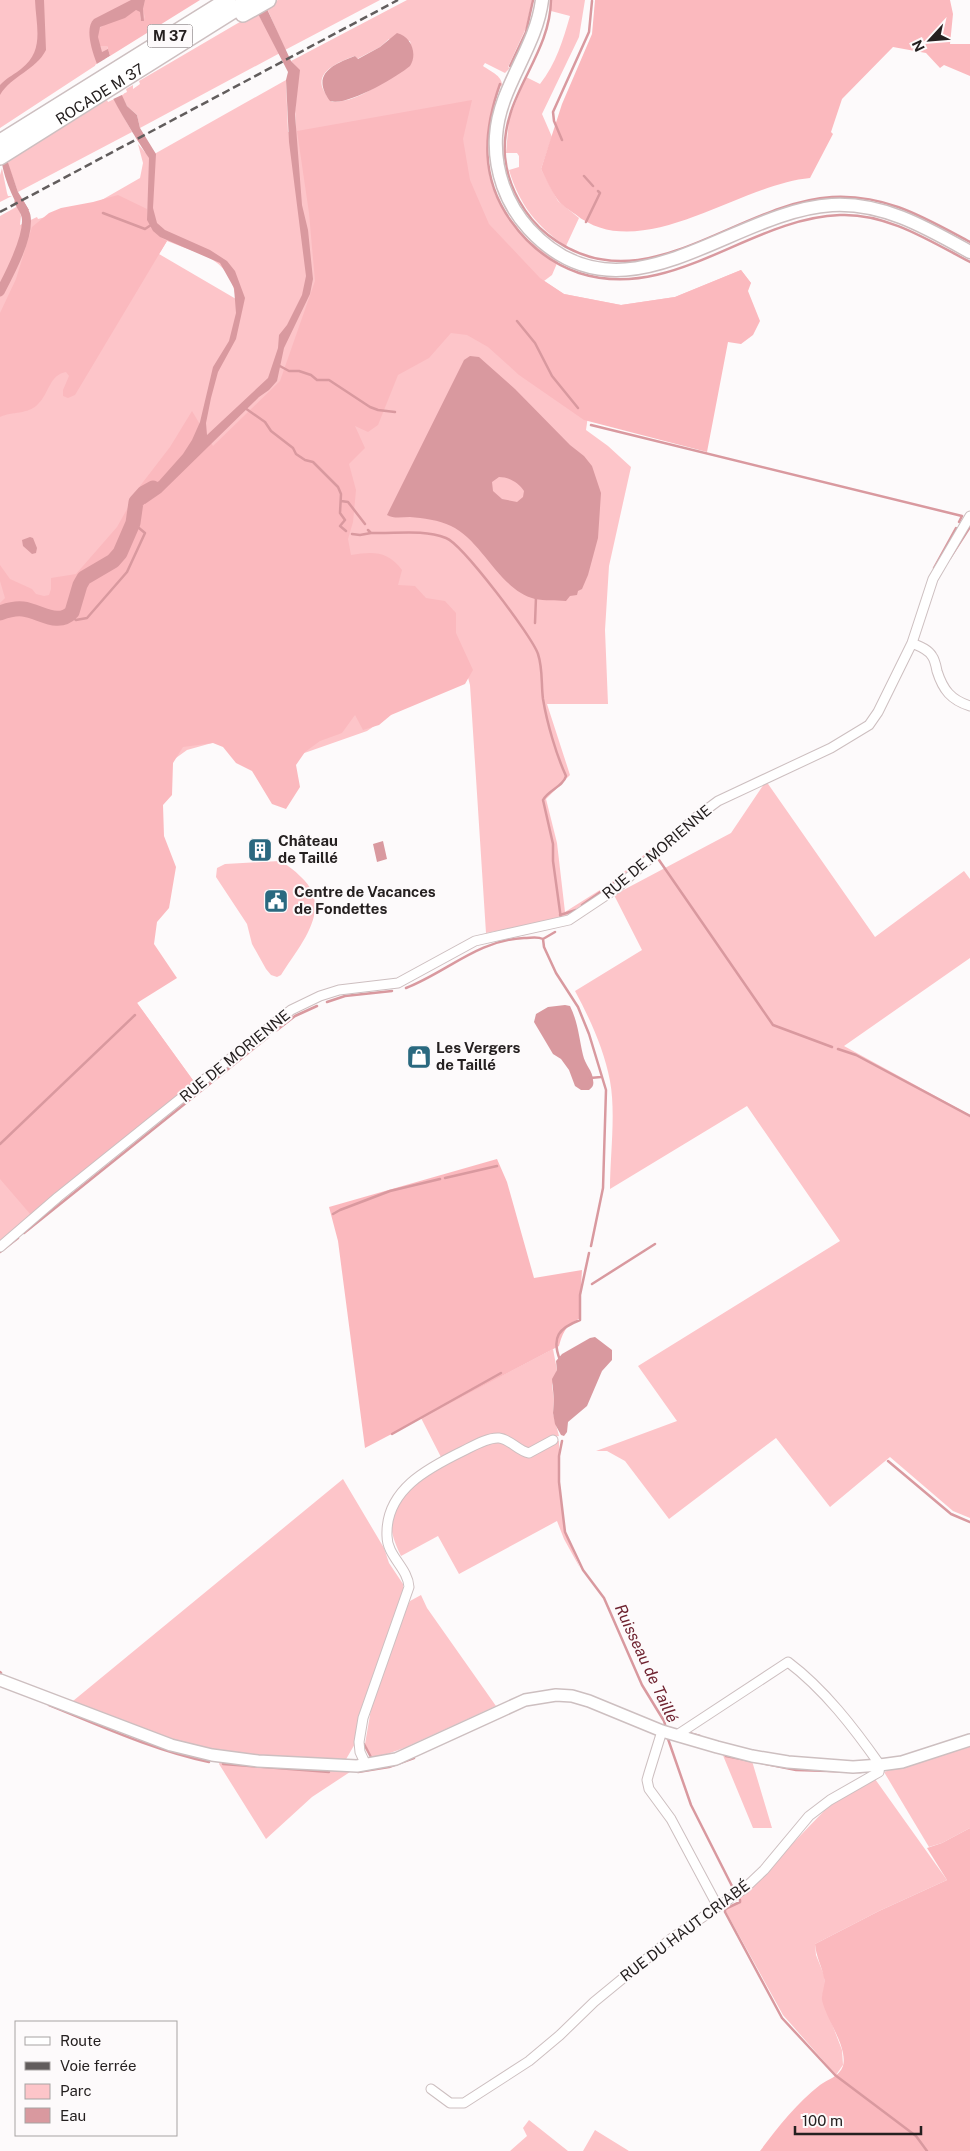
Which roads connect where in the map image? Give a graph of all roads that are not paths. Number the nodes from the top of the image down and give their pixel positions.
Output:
1 (542, 0) edge
2 (226, 1) edge
3 (260, 2) edge
4 (119, 76) junction
5 (2, 149) edge
6 (970, 252) edge
7 (970, 516) edge
8 (912, 643) junction
9 (970, 706) edge
10 (0, 1247) edge
11 (553, 1440) dead end
12 (0, 1680) edge
13 (668, 1732) junction
14 (970, 1740) edge
15 (366, 1765) junction
16 (880, 1765) junction
17 (717, 1905) junction
18 (431, 2089) dead end

1 - 6 main road
2 - 4 highway, ROCADE M 37 / M 37
3 - 4 highway, ROCADE M 37 / M 37
4 - 5 highway, ROCADE M 37 / M 37
7 - 8 street, RUE DE MORIENNE
8 - 9 street
8 - 10 street, RUE DE MORIENNE
11 - 15 street
12 - 15 street
13 - 15 street
13 - 16 street
13 - 16 street
13 - 17 street
14 - 16 street
16 - 17 street, RUE DU HAUT CRIABÉ
17 - 18 street, RUE DU HAUT CRIABÉ

